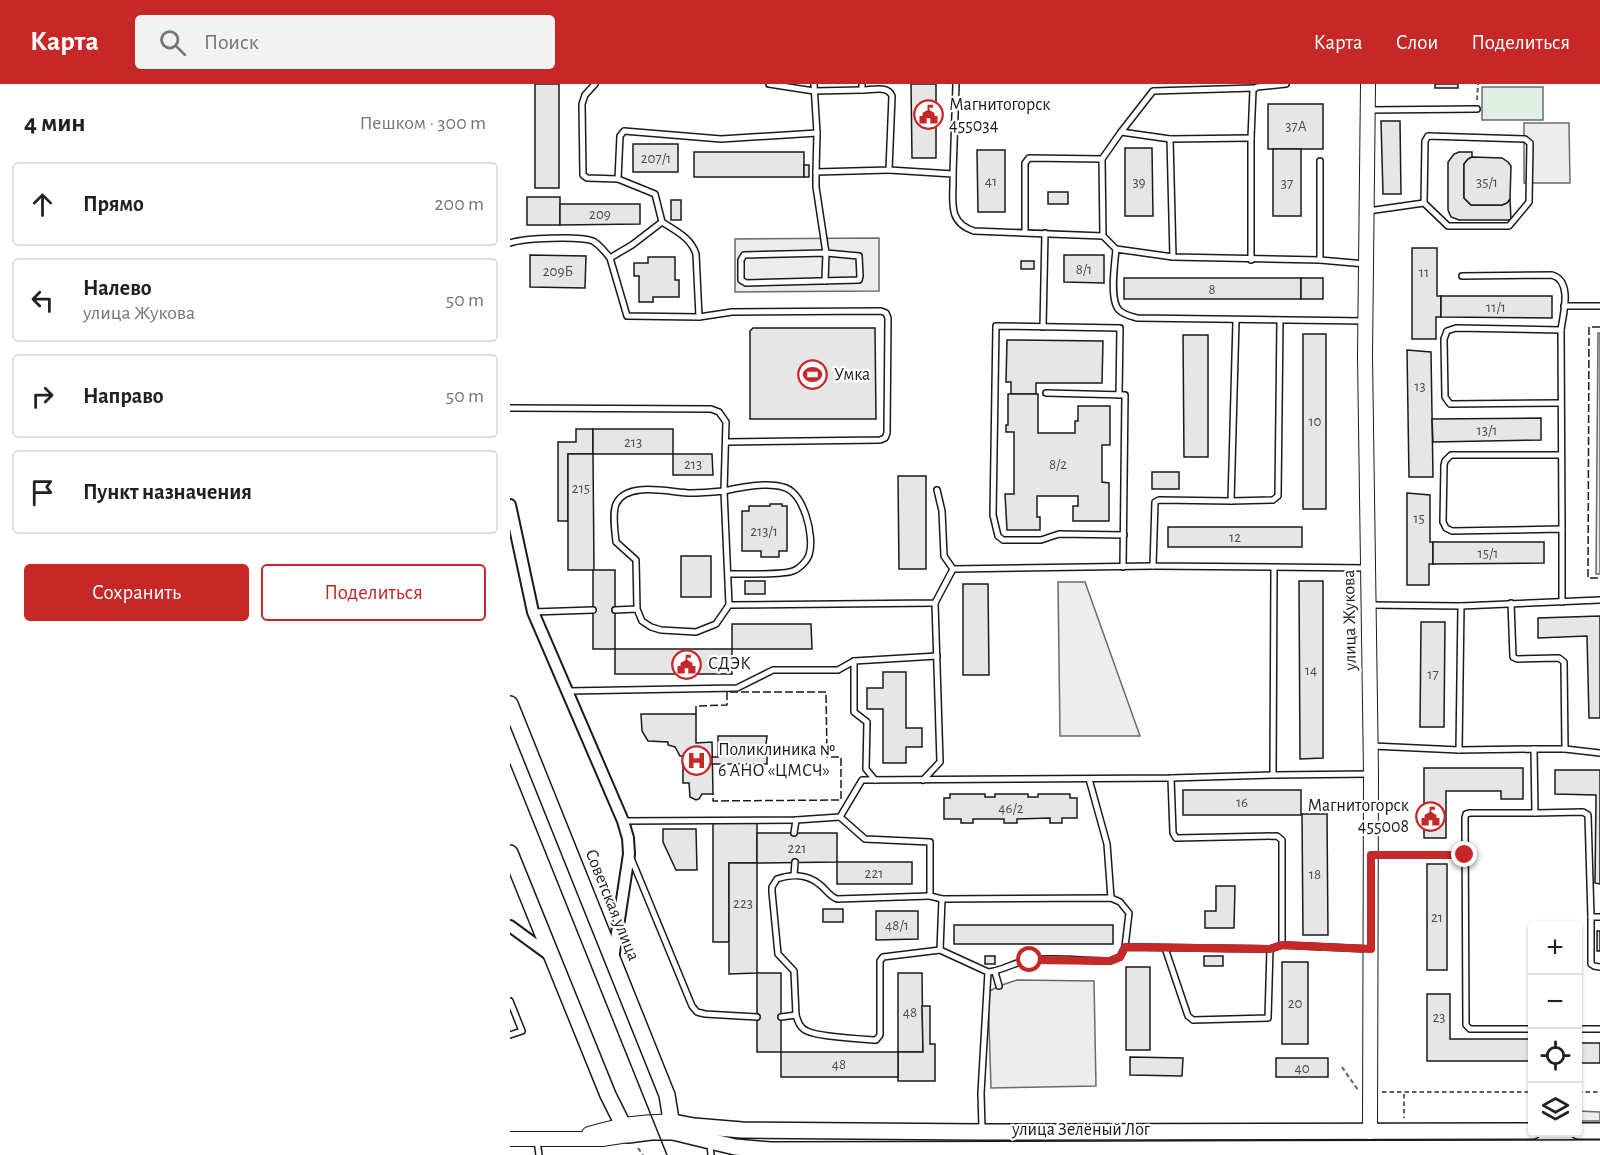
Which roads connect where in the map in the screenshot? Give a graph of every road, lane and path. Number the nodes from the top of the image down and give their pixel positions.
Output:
1 (595, 84) edge
2 (769, 84) edge
3 (956, 84) edge
4 (1286, 84) edge
5 (1368, 84) edge
6 (1478, 84) edge
7 (814, 87) edge
8 (862, 87) edge
9 (1254, 88) junction
10 (1477, 109) joint
11 (1368, 110) junction
12 (1121, 132) junction
13 (817, 133) junction
14 (1251, 138) junction
15 (1170, 139) junction
16 (1102, 159) junction
17 (1320, 161) dead end
18 (889, 170) junction
19 (816, 171) junction
20 (953, 174) junction
21 (618, 179) junction
22 (1424, 203) junction
23 (1368, 211) junction
24 (663, 222) junction
25 (1025, 232) junction
26 (1046, 233) junction
27 (1103, 236) junction
28 (510, 243) edge
29 (1116, 249) junction
30 (826, 253) junction
31 (1173, 257) junction
32 (610, 258) junction
33 (1251, 260) junction
34 (1320, 260) junction
35 (1366, 264) junction
36 (1462, 276) dead end
37 (825, 281) junction
38 (1564, 306) junction
39 (1600, 306) edge
40 (699, 317) junction
41 (1280, 320) junction
42 (1236, 321) junction
43 (1365, 321) junction
44 (1043, 327) junction
45 (1561, 330) junction
46 (1046, 393) dead end
47 (1119, 395) junction
48 (1561, 403) junction
49 (510, 408) edge
50 (727, 442) junction
51 (1561, 455) junction
52 (937, 490) dead end
53 (724, 491) junction
54 (1231, 501) junction
55 (510, 505) edge
56 (1562, 529) junction
57 (1124, 535) junction
58 (1153, 566) junction
59 (1124, 567) junction
60 (1274, 568) junction
61 (1369, 568) junction
62 (953, 570) junction
63 (729, 574) junction
64 (1600, 600) edge
65 (1562, 602) junction
66 (935, 603) junction
67 (1511, 603) junction
68 (729, 605) junction
69 (1369, 606) junction
70 (1461, 606) junction
71 (637, 609) junction
72 (593, 610) dead end
73 (615, 610) dead end
74 (533, 612) junction
75 (937, 656) junction
76 (854, 662) junction
77 (568, 691) junction
78 (510, 704) edge
79 (1371, 746) junction
80 (1534, 749) junction
81 (1565, 749) junction
82 (1459, 750) junction
83 (1600, 753) edge
84 (1371, 774) junction
85 (1273, 775) junction
86 (1089, 778) junction
87 (1171, 778) junction
88 (875, 780) junction
89 (923, 780) junction
90 (1535, 813) junction
91 (840, 817) junction
92 (796, 820) junction
93 (623, 821) junction
94 (794, 833) dead end
95 (510, 853) edge
96 (629, 854) junction
97 (1371, 855) junction
98 (1465, 855) junction
99 (795, 862) dead end
100 (794, 875) junction
101 (930, 896) junction
102 (1111, 898) junction
103 (942, 899) junction
104 (1591, 917) junction
105 (1600, 917) edge
106 (510, 926) edge
107 (1282, 945) junction
108 (1125, 947) junction
109 (1165, 948) junction
110 (1270, 949) junction
111 (1371, 949) junction
112 (940, 950) junction
113 (552, 956) junction
114 (613, 960) junction
115 (1600, 967) edge
116 (988, 972) junction
117 (995, 972) junction
118 (999, 986) dead end
119 (510, 1001) edge
120 (796, 1016) junction
121 (757, 1017) dead end
122 (781, 1017) dead end
123 (1528, 1029) edge
124 (1582, 1029) edge
125 (1600, 1029) edge
126 (510, 1035) edge
127 (1342, 1067) dead end
128 (1359, 1092) dead end
129 (1377, 1092) dead end
130 (1404, 1092) junction
131 (1528, 1092) edge
132 (1582, 1092) edge
133 (1600, 1092) edge
134 (1404, 1121) dead end
135 (673, 1127) junction
136 (624, 1130) junction
137 (1528, 1131) edge
138 (1582, 1131) edge
139 (1600, 1131) edge
140 (982, 1132) junction
141 (1370, 1132) junction
142 (510, 1139) edge
143 (537, 1140) junction
144 (1600, 1148) edge
145 (710, 1149) edge
146 (1033, 1152) edge
147 (1144, 1152) edge
148 (1370, 1152) edge
149 (539, 1155) edge

1 - 21 lane
2 - 7 lane
3 - 20 lane
4 - 9 lane
5 - 11 street, улица Жукова
6 - 10 path
7 - 8 lane
7 - 13 lane
8 - 18 lane
9 - 12 lane
9 - 14 lane
10 - 11 lane
11 - 23 street, улица Жукова
12 - 15 lane
12 - 16 lane
13 - 19 lane
13 - 21 lane
14 - 15 lane
14 - 33 lane
15 - 31 lane
16 - 25 lane
16 - 27 lane
17 - 34 lane
18 - 19 lane
18 - 20 lane
19 - 30 lane
20 - 25 lane
21 - 24 lane
22 - 22 lane
22 - 23 lane
23 - 35 street, улица Жукова
24 - 32 lane
24 - 40 lane
25 - 26 lane
26 - 27 lane
26 - 44 lane
27 - 29 lane
28 - 32 lane
29 - 31 lane
29 - 42 lane
30 - 37 lane
30 - 37 lane
30 - 37 lane
31 - 33 lane
32 - 40 lane
33 - 34 lane
34 - 35 lane
35 - 43 street, улица Жукова
36 - 38 lane
38 - 39 lane
38 - 45 lane
40 - 50 lane
41 - 42 lane
41 - 43 lane
41 - 54 lane
42 - 54 lane
43 - 61 street, улица Жукова
44 - 47 lane
44 - 57 lane
45 - 48 lane
45 - 48 lane
46 - 47 lane
47 - 57 lane
48 - 51 lane
49 - 50 lane
50 - 53 lane
51 - 56 lane
51 - 56 lane
52 - 62 lane
53 - 63 lane
53 - 63 lane
53 - 71 lane
54 - 58 lane
55 - 74 street
56 - 65 lane
57 - 59 lane
58 - 59 lane
58 - 60 lane
59 - 62 lane
60 - 61 lane
60 - 85 lane
61 - 69 street, улица Жукова
62 - 66 lane
63 - 68 lane
64 - 65 lane
65 - 67 lane
66 - 68 lane
66 - 75 lane
67 - 70 lane
67 - 81 lane
68 - 71 lane
69 - 70 lane
69 - 79 street, улица Жукова
70 - 82 lane
71 - 73 lane
72 - 74 lane
74 - 77 street
75 - 76 lane
75 - 89 lane
76 - 77 lane
76 - 88 lane
77 - 93 street
78 - 114 main road, Советская улица
79 - 82 lane
79 - 84 street, улица Жукова
80 - 81 lane
80 - 82 lane
80 - 90 lane
81 - 83 lane
84 - 85 lane
84 - 97 street, улица Жукова
85 - 87 lane
86 - 87 lane
86 - 89 lane
86 - 102 lane
87 - 107 lane
88 - 89 lane
88 - 91 lane
90 - 98 lane
90 - 104 lane
91 - 92 lane
91 - 101 lane
92 - 93 lane
92 - 94 lane
93 - 96 street
95 - 113 main road
96 - 114 street
96 - 121 lane
97 - 98 lane
97 - 111 street, улица Жукова
98 - 123 lane
99 - 100 lane
100 - 101 lane
100 - 120 lane
101 - 103 lane
102 - 103 lane
102 - 108 lane
103 - 112 lane
104 - 105 lane
104 - 115 lane
106 - 113 street
107 - 110 lane
107 - 111 lane
108 - 109 lane
108 - 117 lane
109 - 110 lane
109 - 110 lane
111 - 141 street, улица Жукова
112 - 116 lane
112 - 120 lane
113 - 136 main road
114 - 135 main road, Советская улица
116 - 117 lane
116 - 140 lane
117 - 118 lane
119 - 126 lane
120 - 122 lane
124 - 125 lane
127 - 128 path
129 - 130 path
130 - 131 path
130 - 134 path
132 - 133 path
135 - 136 main road, улица Зелёный Лог
135 - 140 main road, улица Зелёный Лог
135 - 145 main road, улица Зелёный Лог
136 - 143 street, улица Зелёный Лог
137 - 141 main road, улица Зелёный Лог
138 - 139 main road
140 - 141 main road, улица Зелёный Лог
141 - 148 main road, улица Жукова
142 - 143 street, улица Зелёный Лог
143 - 149 lane
144 - 148 main road, улица Зелёный Лог
145 - 146 main road, улица Зелёный Лог
146 - 147 main road, улица Зелёный Лог
147 - 148 main road, улица Зелёный Лог

